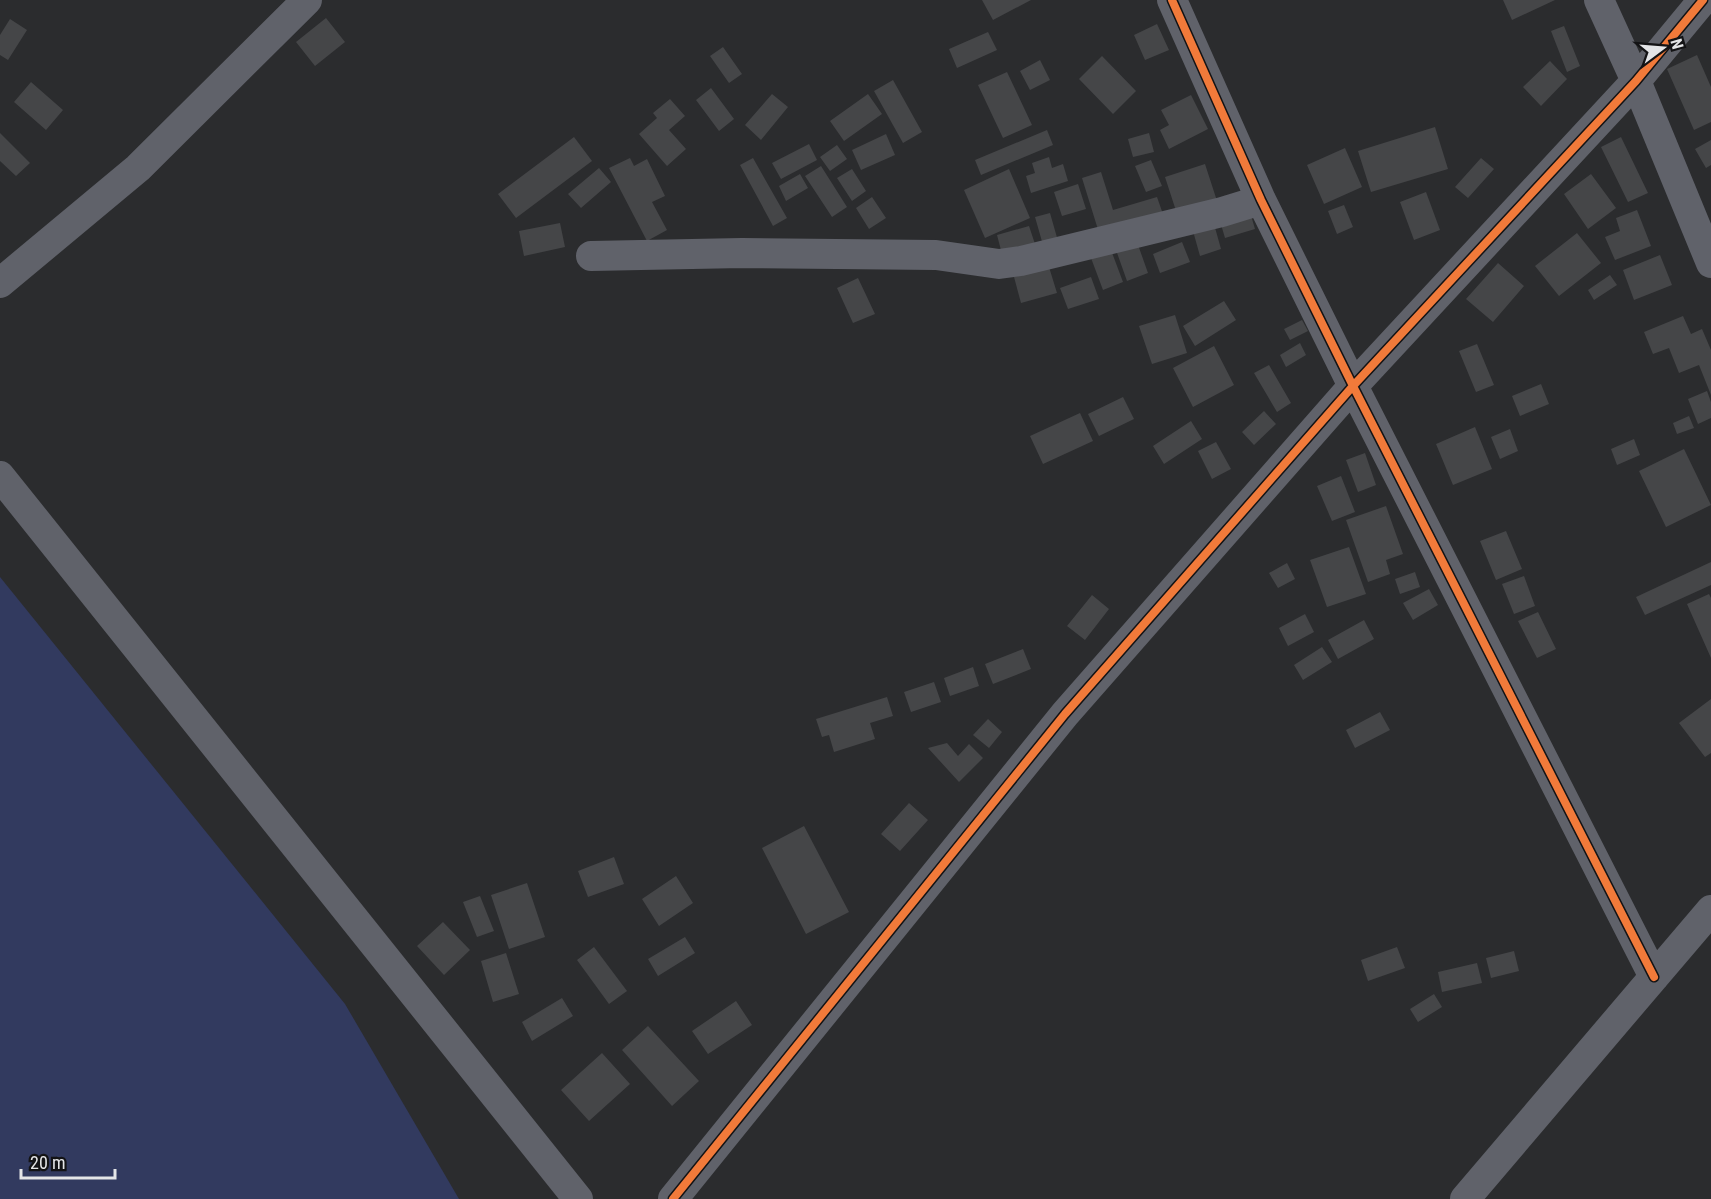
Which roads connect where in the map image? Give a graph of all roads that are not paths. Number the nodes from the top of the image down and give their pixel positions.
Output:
1 (307, 0) edge
2 (1172, 0) edge
3 (1599, 0) edge
4 (1703, 0) edge
5 (1636, 81) junction
6 (1261, 200) junction
7 (591, 256) dead end
8 (1711, 263) edge
9 (0, 283) edge
10 (1353, 386) junction
11 (0, 476) edge
12 (1711, 910) edge
13 (1654, 977) junction
14 (578, 1199) edge
15 (673, 1199) edge
16 (1465, 1199) edge

1 - 9 street
2 - 6 street
3 - 5 street
4 - 5 street
5 - 8 street
5 - 10 street
6 - 7 street
6 - 10 street
10 - 13 street
10 - 15 street
11 - 14 street
12 - 13 street
13 - 16 street

